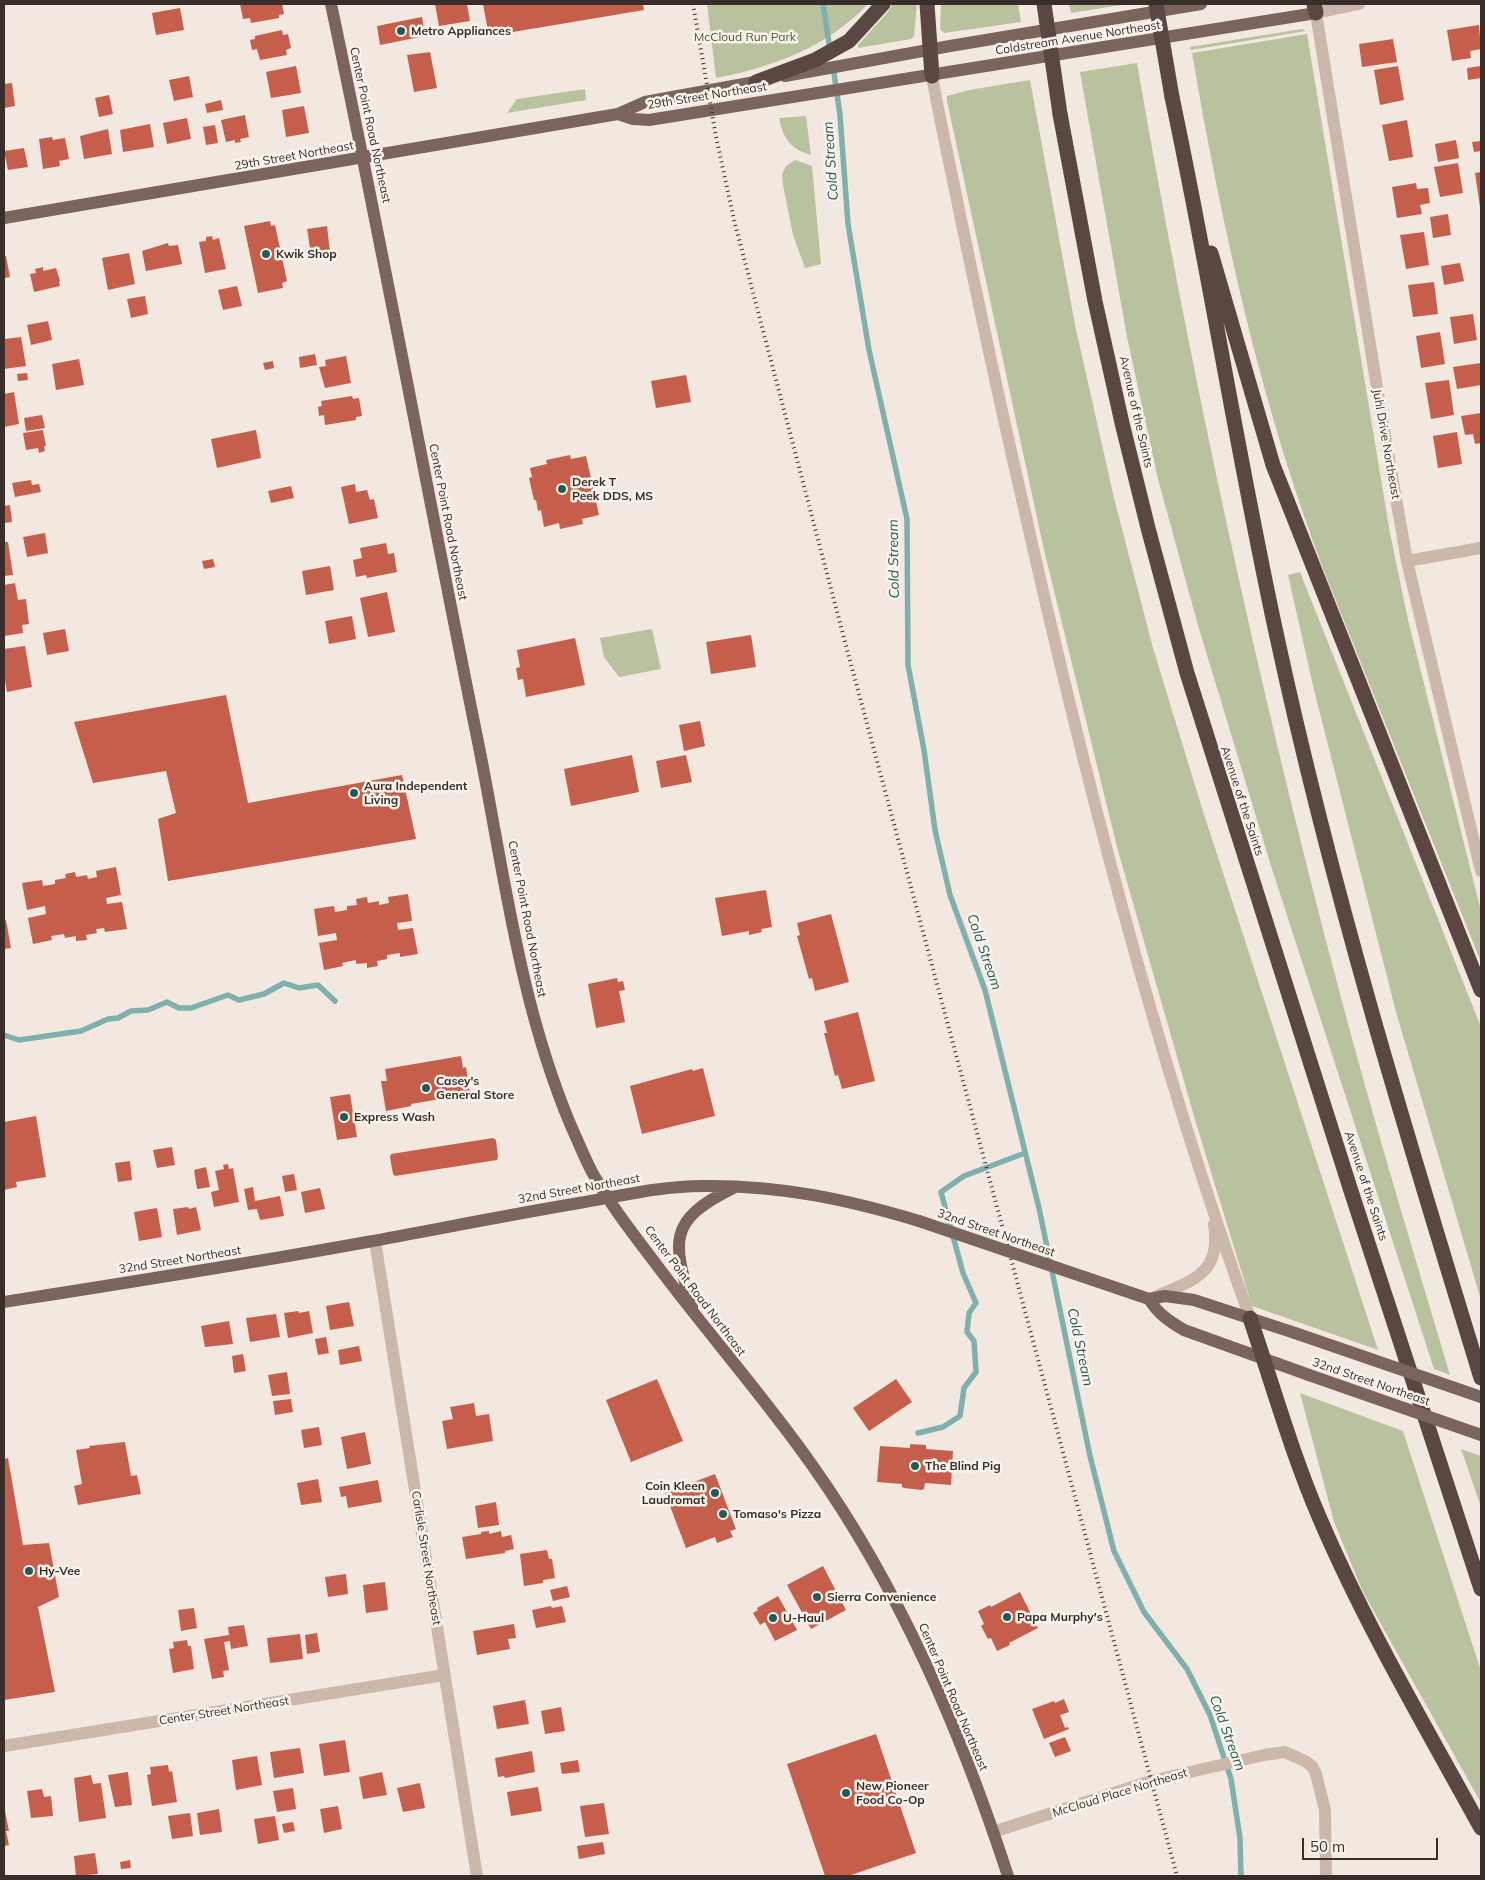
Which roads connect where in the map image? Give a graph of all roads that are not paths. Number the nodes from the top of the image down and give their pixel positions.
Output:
1 (331, 4) edge
2 (883, 4) edge
3 (928, 4) edge
4 (1044, 4) edge
5 (1156, 4) edge
6 (1202, 4) edge
7 (1360, 4) edge
8 (1315, 8) edge
9 (930, 50) junction
10 (796, 71) junction
11 (932, 76) junction
12 (756, 82) joint
13 (800, 96) joint
14 (618, 114) junction
15 (364, 158) junction
16 (1189, 175) junction
17 (4, 218) edge
18 (1481, 548) edge
19 (1407, 561) junction
20 (1481, 871) edge
21 (1481, 990) edge
22 (736, 1186) junction
23 (608, 1198) junction
24 (1210, 1205) junction
25 (375, 1241) junction
26 (1150, 1300) junction
27 (4, 1302) edge
28 (694, 1316) junction
29 (1250, 1318) junction
30 (1264, 1359) junction
31 (1481, 1378) edge
32 (1481, 1397) edge
33 (1481, 1435) edge
34 (1481, 1590) edge
35 (444, 1675) junction
36 (4, 1746) edge
37 (1481, 1828) edge
38 (994, 1832) junction
39 (476, 1876) edge
40 (1008, 1876) edge
41 (1326, 1876) edge

1 - 15 main road, Center Point Road Northeast
2 - 10 highway
3 - 9 highway
4 - 34 highway, Avenue of the Saints, bridge
5 - 16 highway, bridge
6 - 9 main road, Coldstream Avenue Northeast
7 - 8 street, Coldstream Avenue Northeast
8 - 11 main road, Coldstream Avenue Northeast
8 - 19 street, Juhl Drive Northeast
9 - 10 main road, Coldstream Avenue Northeast
9 - 11 highway
10 - 12 highway
11 - 13 main road, Coldstream Avenue Northeast
11 - 24 street
12 - 14 main road, 29th Street Northeast
13 - 14 main road, 29th Street Northeast
14 - 15 main road, 29th Street Northeast
15 - 17 main road, 29th Street Northeast
15 - 23 main road, Center Point Road Northeast
16 - 21 highway
16 - 31 highway
18 - 19 street
19 - 20 street, Juhl Drive Northeast
22 - 23 main road, 32nd Street Northeast
22 - 26 main road, 32nd Street Northeast, bridge
22 - 28 main road
23 - 25 main road, 32nd Street Northeast
23 - 28 main road, Center Point Road Northeast
24 - 26 street
24 - 29 street
25 - 27 main road, 32nd Street Northeast
25 - 35 street, Carlisle Street Northeast
26 - 29 main road, 32nd Street Northeast
26 - 30 main road, 32nd Street Northeast
28 - 38 main road, Center Point Road Northeast
29 - 30 highway
29 - 32 main road, 32nd Street Northeast, bridge
30 - 33 main road, 32nd Street Northeast, bridge
30 - 37 highway
35 - 36 street, Center Street Northeast
35 - 39 street, Carlisle Street Northeast
38 - 40 main road, Center Point Road Northeast
38 - 41 street, McCloud Place Northeast

